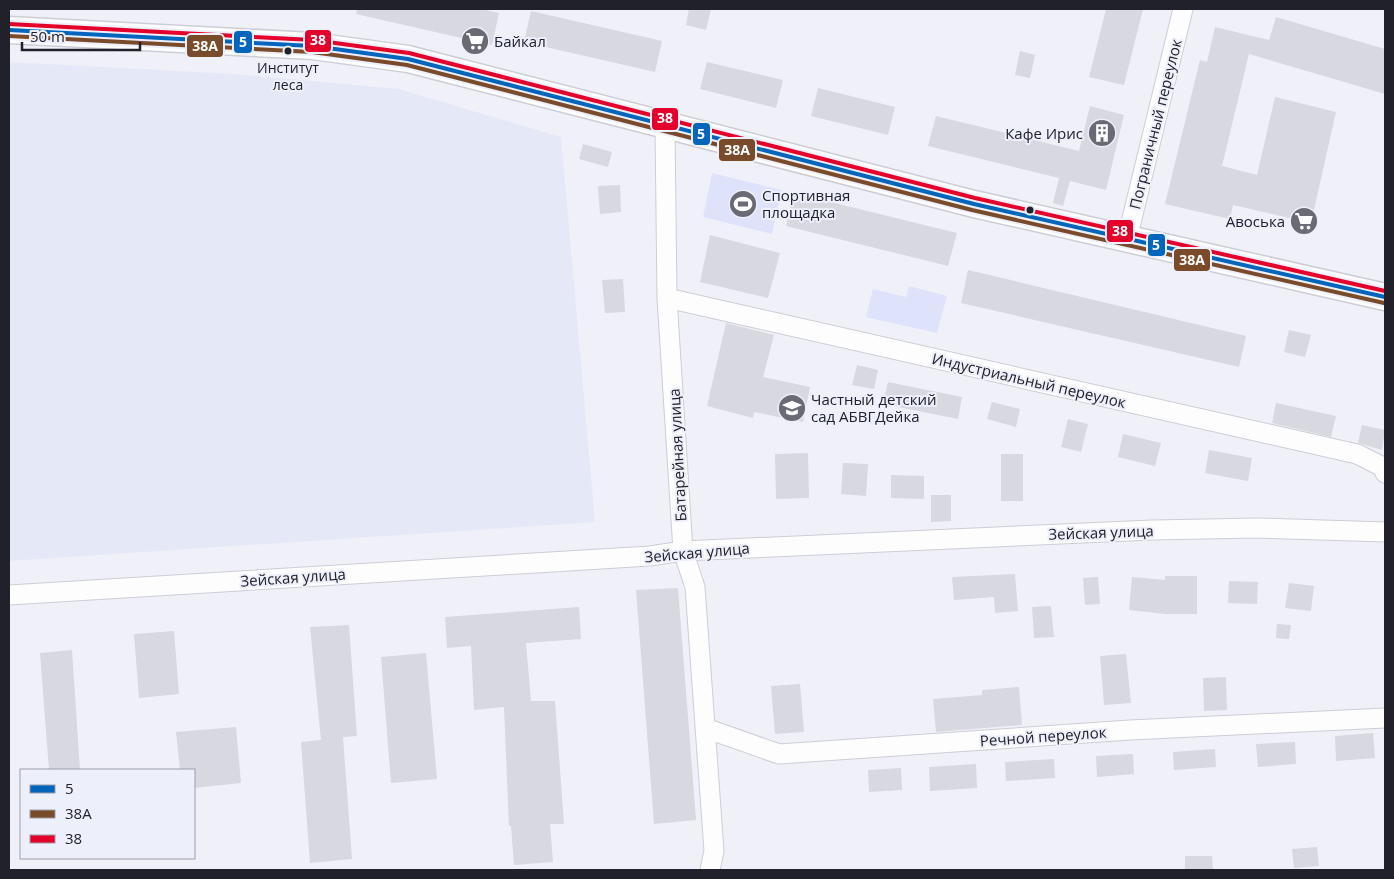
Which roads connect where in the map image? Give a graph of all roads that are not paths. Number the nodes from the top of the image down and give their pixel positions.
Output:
1 (1183, 9) edge
2 (9, 30) edge
3 (665, 126) junction
4 (1127, 239) junction
5 (1385, 297) edge
6 (667, 298) junction
7 (1385, 473) edge
8 (1385, 530) edge
9 (683, 550) junction
10 (9, 595) edge
11 (1385, 718) edge
12 (705, 728) junction
13 (710, 870) edge

1 - 4 street, Пограничный переулок
2 - 3 main road
3 - 4 main road
3 - 6 street, Батарейная улица
4 - 5 main road
6 - 7 street, Индустриальный переулок
6 - 9 street, Батарейная улица
8 - 9 street, Зейская улица
9 - 10 street, Зейская улица
9 - 12 street, Батарейная улица
11 - 12 street, Речной переулок
12 - 13 street, Батарейная улица

